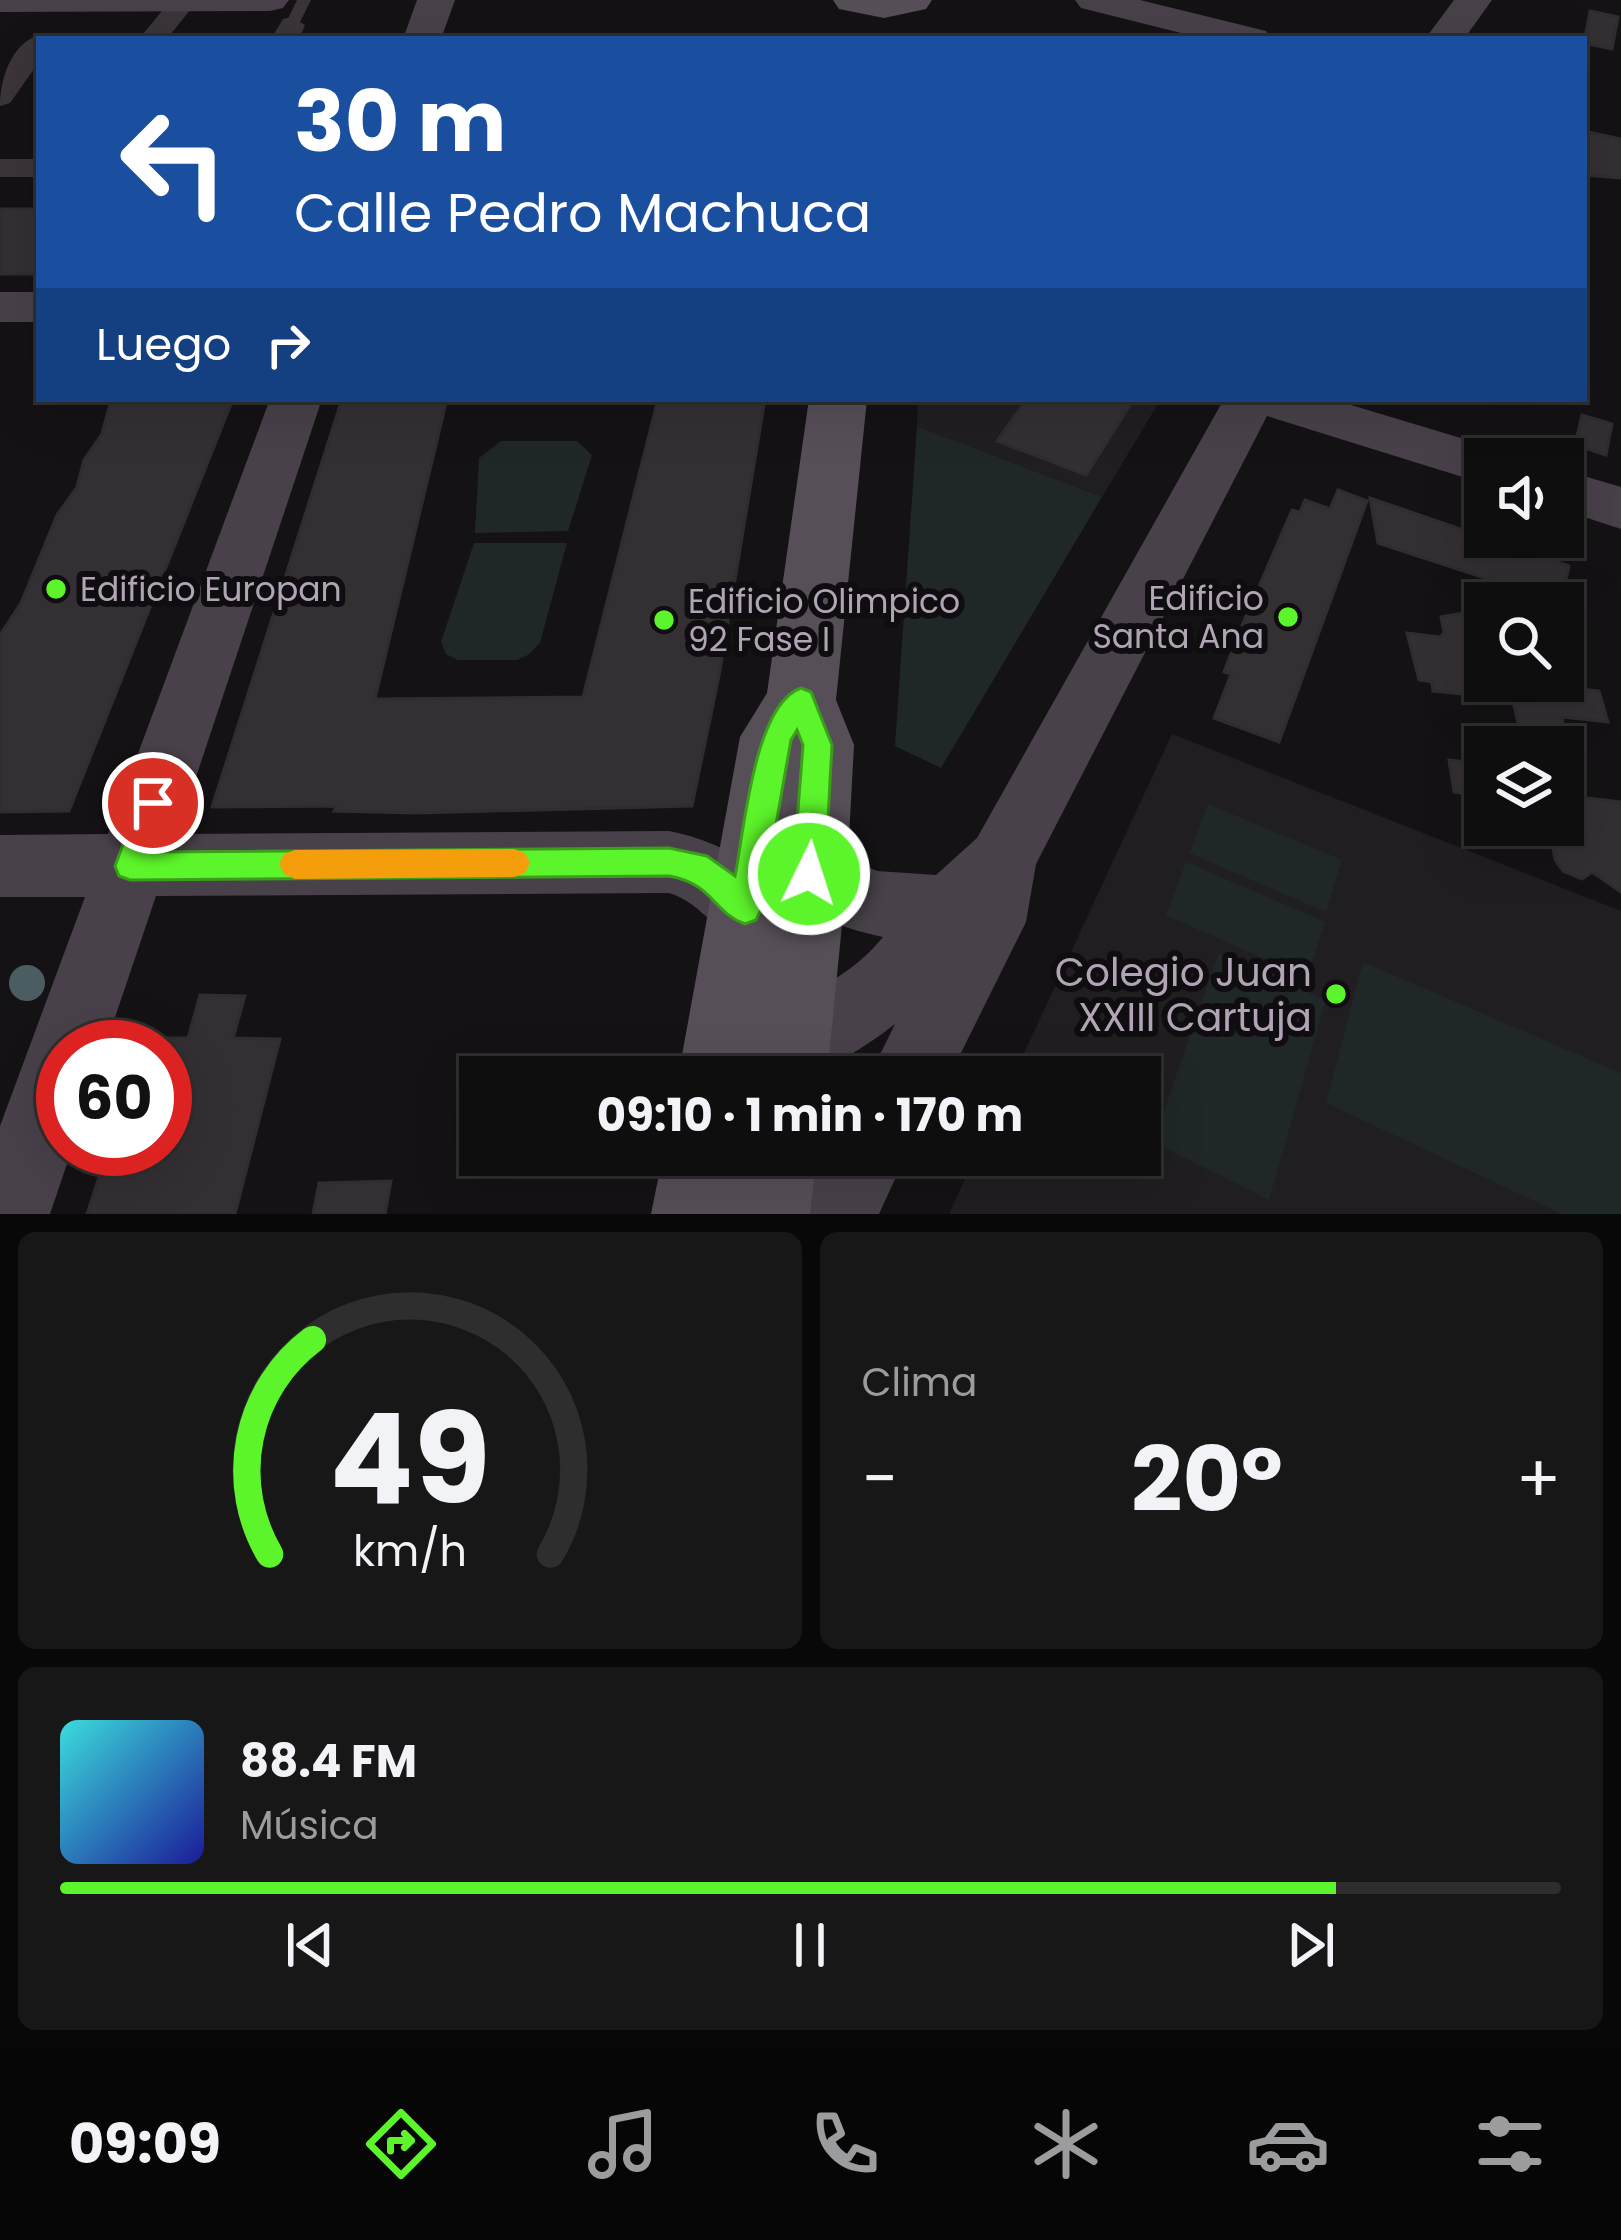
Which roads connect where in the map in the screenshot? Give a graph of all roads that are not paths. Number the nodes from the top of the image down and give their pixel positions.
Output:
1 (60, 0) edge
2 (185, 0) edge
3 (436, 0) edge
4 (1094, 0) edge
5 (1473, 0) edge
6 (0, 1) edge
7 (856, 1) edge
8 (288, 16) edge
9 (894, 20) edge
10 (44, 36) edge
11 (155, 36) edge
12 (423, 36) edge
13 (1240, 36) edge
14 (1446, 36) edge
15 (36, 47) edge
16 (0, 97) edge
17 (0, 168) edge
18 (36, 168) edge
19 (0, 307) edge
20 (36, 307) edge
21 (295, 402) edge
22 (838, 402) edge
23 (1248, 402) edge
24 (1281, 402) edge
25 (1464, 459) edge
26 (1584, 497) edge
27 (1621, 508) edge
28 (0, 866) edge
29 (130, 866) junction
30 (976, 884) junction
31 (777, 892) junction
32 (76, 1020) edge
33 (761, 1056) edge
34 (780, 1056) edge
35 (919, 1056) edge
36 (36, 1136) edge
37 (703, 1176) edge
38 (770, 1176) edge
39 (855, 1176) edge
40 (9, 1214) edge
41 (696, 1214) edge
42 (765, 1214) edge
43 (835, 1214) edge

1 - 2 main road
1 - 6 main road
1 - 10 street
2 - 8 main road
2 - 11 street
3 - 12 main road
4 - 13 main road
5 - 14 main road
7 - 9 main road
15 - 16 street
17 - 18 street
19 - 20 main road
21 - 29 main road
22 - 31 main road
23 - 30 main road
24 - 25 main road
26 - 27 main road
28 - 29 main road
29 - 31 main road
29 - 32 main road
30 - 31 main road
30 - 34 main road
30 - 35 main road
31 - 33 main road
36 - 40 main road
37 - 41 main road
38 - 42 main road
39 - 43 main road

